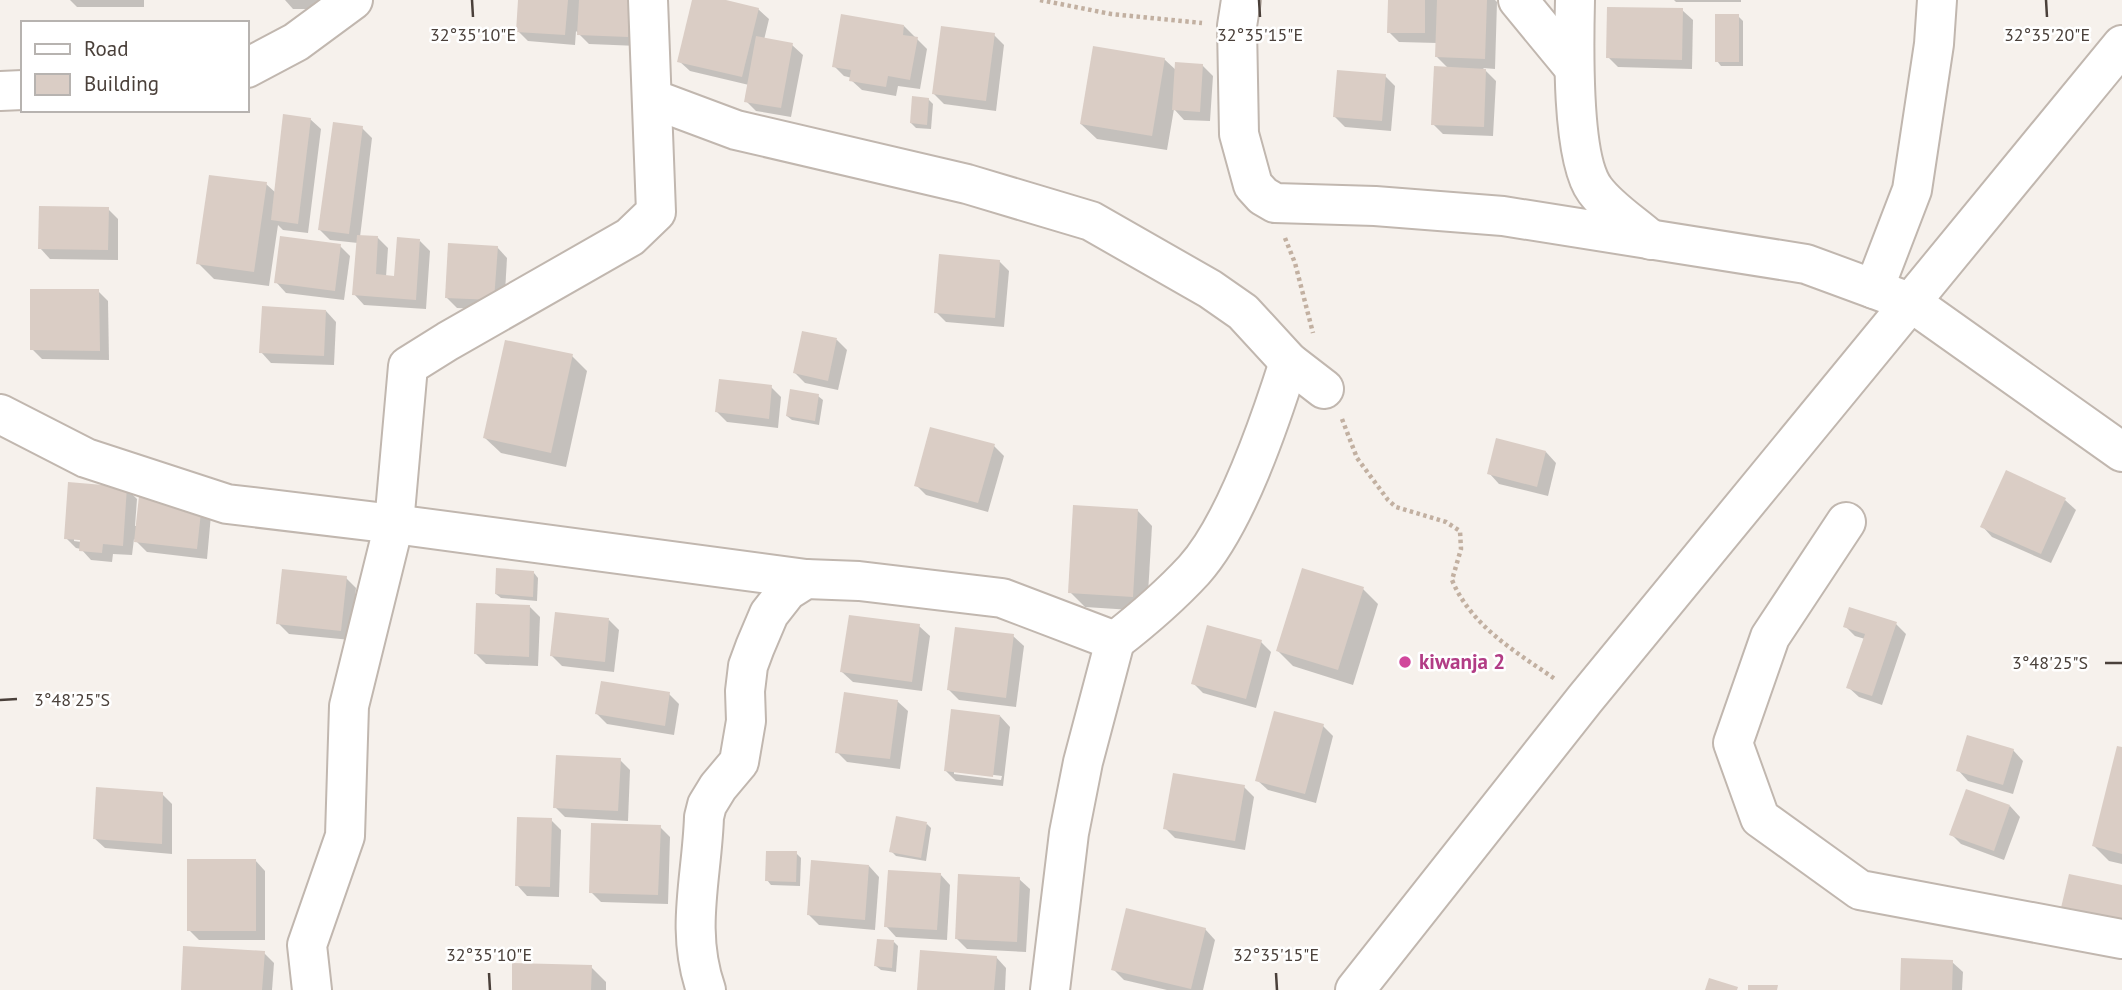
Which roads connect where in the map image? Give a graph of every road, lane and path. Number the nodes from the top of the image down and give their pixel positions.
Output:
1 (354, 0) edge
2 (648, 0) edge
3 (1040, 0) edge
4 (1518, 0) edge
5 (1574, 0) edge
6 (1937, 0) edge
7 (1239, 13) edge
8 (2122, 45) edge
9 (248, 67) edge
10 (1574, 68) junction
11 (21, 90) edge
12 (0, 93) edge
13 (653, 99) junction
14 (1275, 203) junction
15 (1651, 240) junction
16 (1874, 289) junction
17 (1912, 303) junction
18 (1289, 362) junction
19 (1324, 389) junction
20 (0, 414) edge
21 (1779, 446) dead end
22 (2122, 452) edge
23 (1846, 522) dead end
24 (394, 524) junction
25 (806, 579) junction
26 (1115, 641) junction
27 (1585, 699) junction
28 (1414, 916) junction
29 (2122, 939) edge
30 (312, 990) edge
31 (706, 990) edge
32 (1050, 990) edge
33 (1355, 990) edge

1 - 9 street
2 - 13 street
3 - 7 path
4 - 10 street
5 - 10 street
6 - 16 street
7 - 14 street
8 - 17 street
10 - 15 street
11 - 12 street
13 - 18 street
13 - 24 street
14 - 15 street
14 - 19 path
15 - 16 street
16 - 17 street
17 - 22 street
17 - 27 street
18 - 19 street
18 - 26 street
19 - 27 path
20 - 24 street
21 - 28 street
23 - 29 street
24 - 25 street
24 - 30 street
25 - 26 street
25 - 31 street
26 - 32 street
27 - 28 street
28 - 33 street

